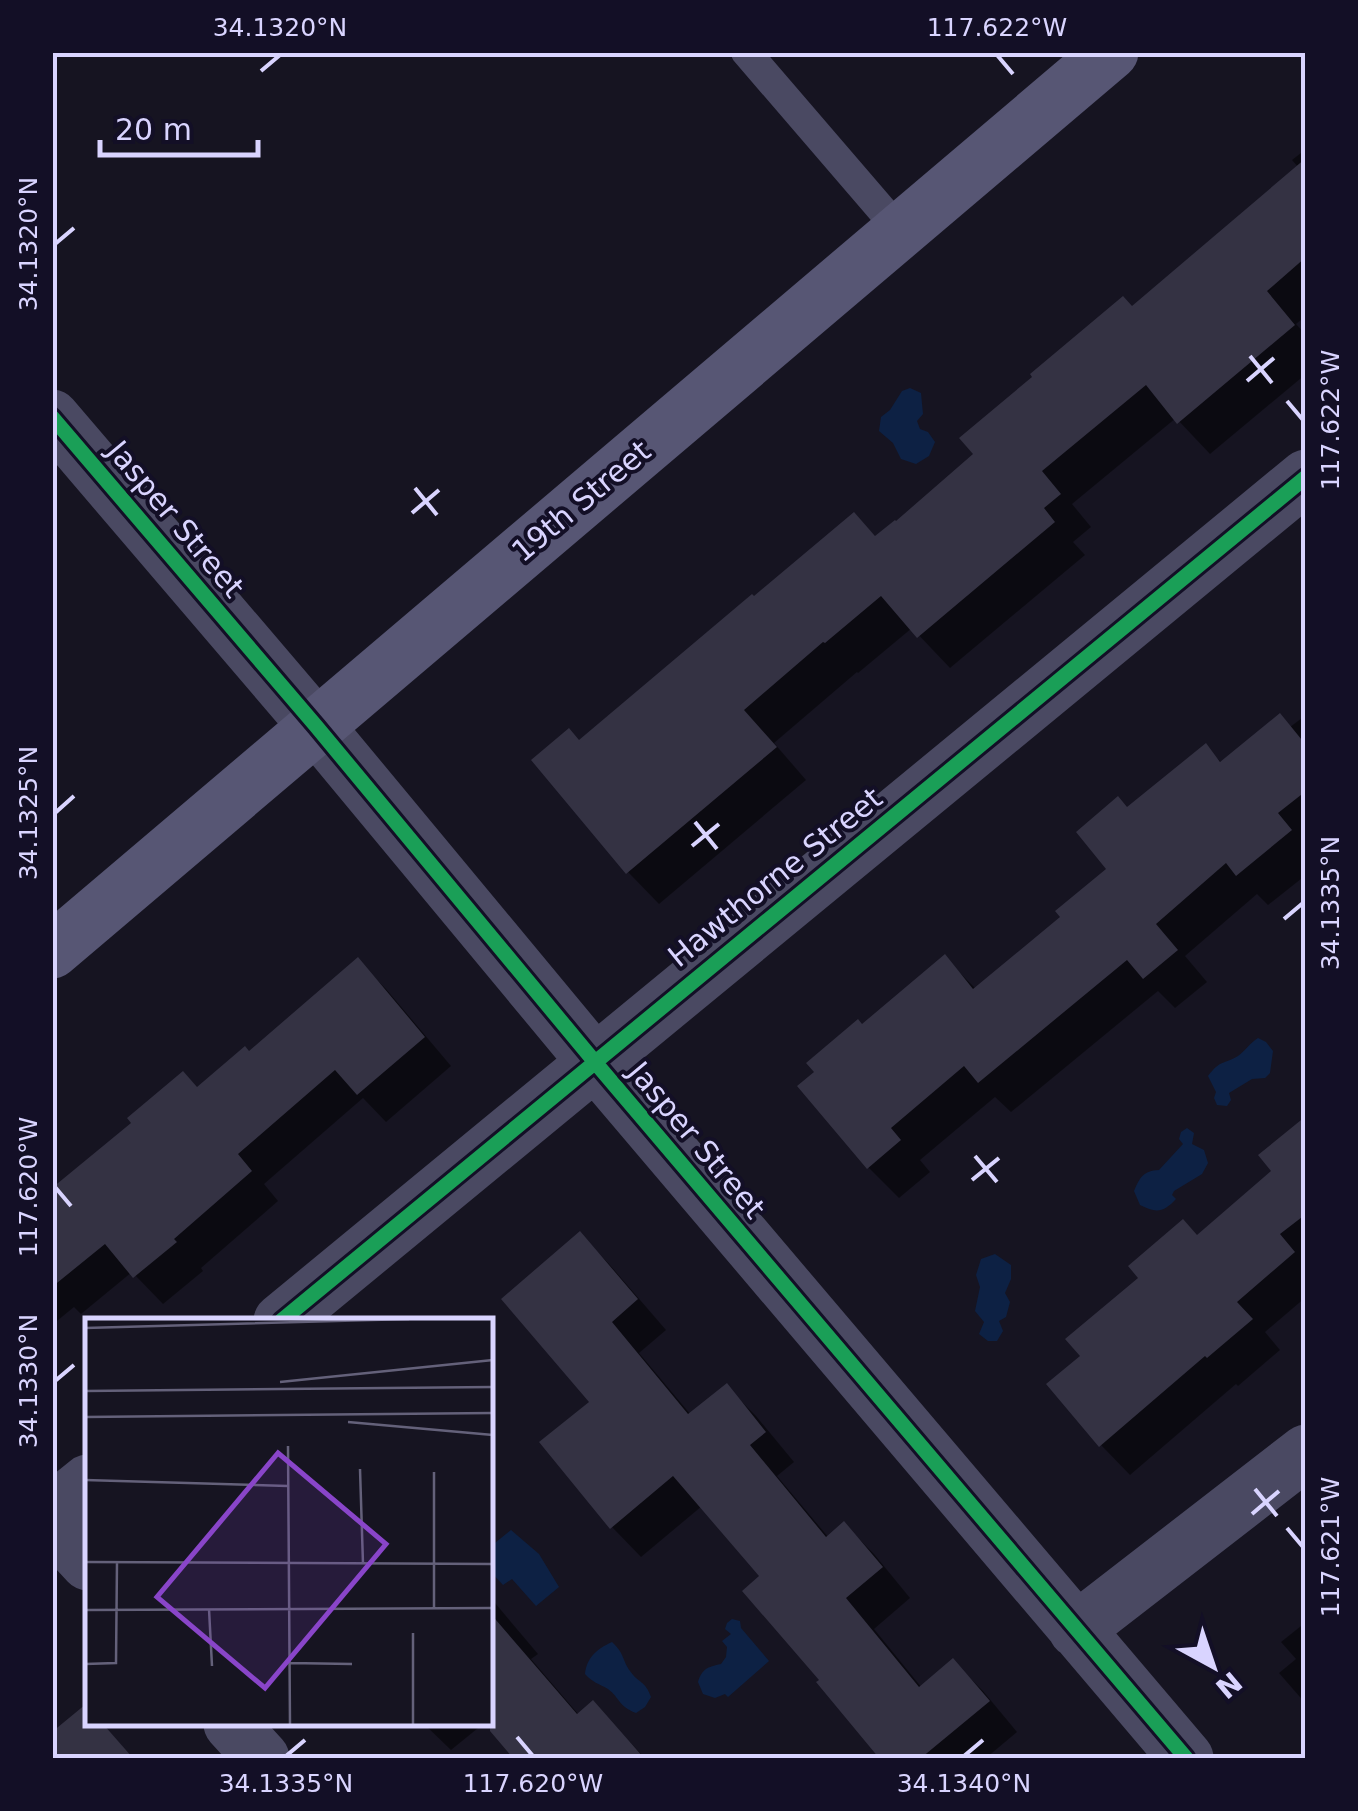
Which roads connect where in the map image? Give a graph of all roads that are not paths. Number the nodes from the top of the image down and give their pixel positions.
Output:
1 (746, 52) edge
2 (1111, 52) edge
3 (900, 231) junction
4 (52, 417) edge
5 (1306, 476) edge
6 (316, 726) junction
7 (52, 952) edge
8 (594, 1061) junction
9 (285, 1318) edge
10 (1306, 1452) edge
11 (85, 1484) edge
12 (52, 1511) edge
13 (52, 1524) edge
14 (85, 1560) edge
15 (1076, 1630) junction
16 (233, 1726) edge
17 (262, 1758) edge
18 (1186, 1758) edge

1 - 3 lane
2 - 3 main road, 19th Street
3 - 6 main road, 19th Street
4 - 6 street, Jasper Street
5 - 8 street, Hawthorne Street
6 - 7 main road, 19th Street
6 - 8 street, Jasper Street
8 - 9 street, Hawthorne Street
8 - 15 street, Jasper Street
10 - 15 street
11 - 12 street
13 - 14 street
15 - 18 street, Jasper Street
16 - 17 street

